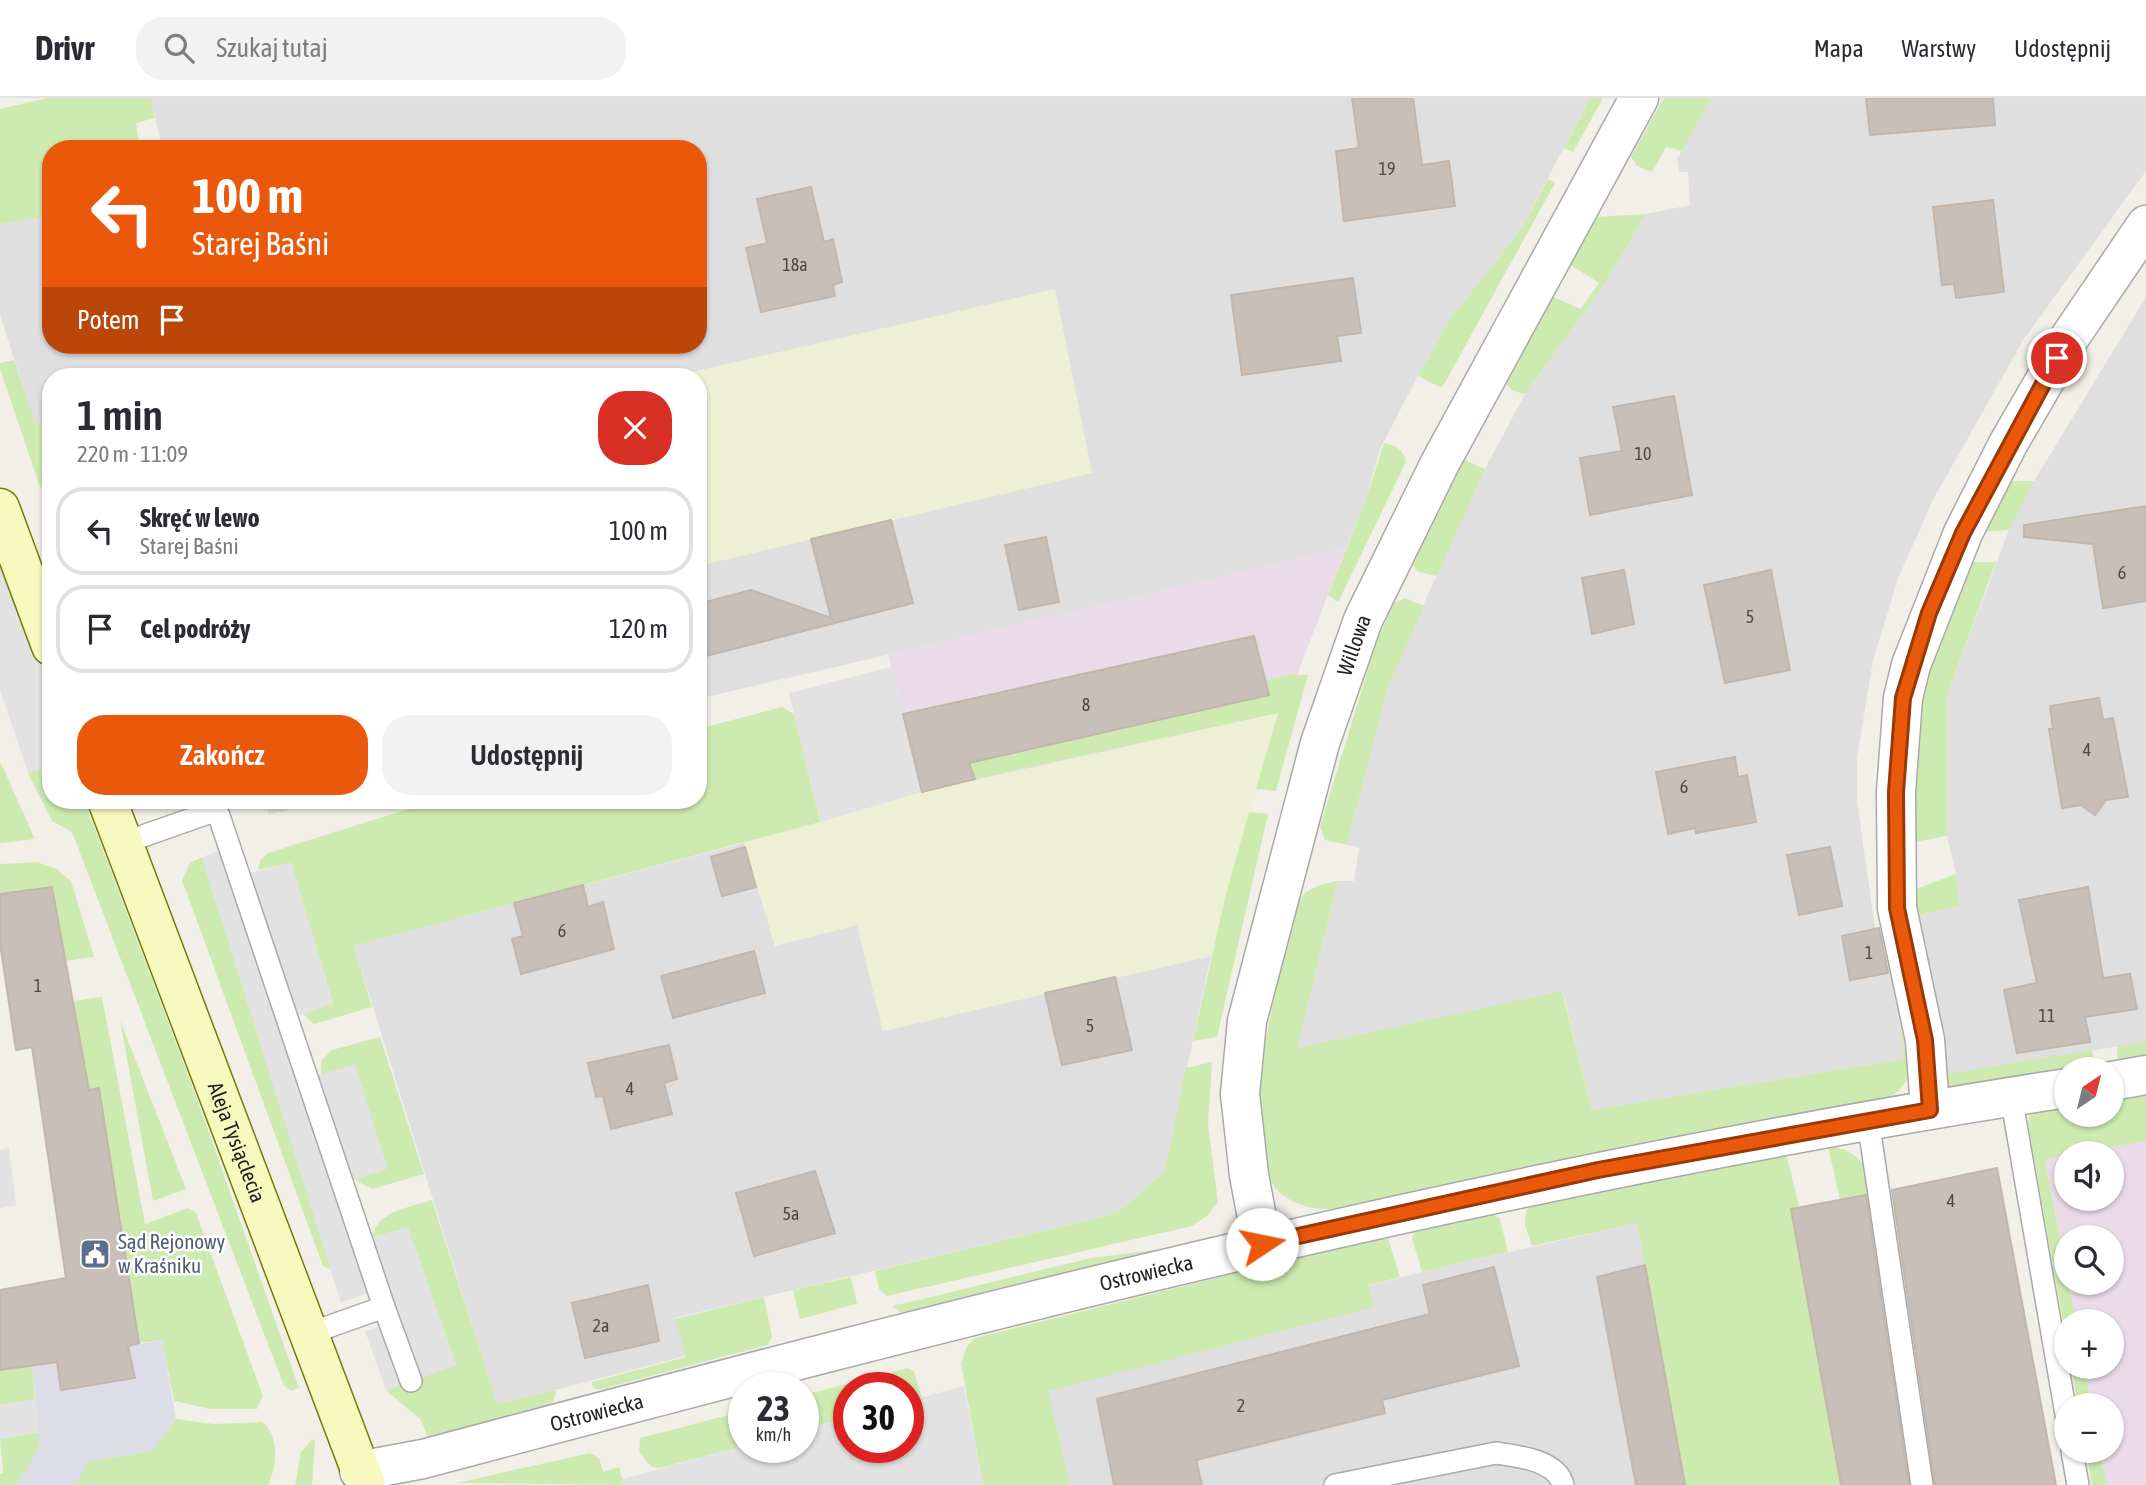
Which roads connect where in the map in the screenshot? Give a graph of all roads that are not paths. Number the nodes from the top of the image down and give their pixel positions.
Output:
1 (1639, 98) edge
2 (2146, 225) edge
3 (0, 508) edge
4 (42, 622) edge
5 (110, 809) edge
6 (206, 809) edge
7 (217, 809) edge
8 (123, 843) junction
9 (2146, 1076) edge
10 (2124, 1079) edge
11 (2054, 1090) edge
12 (2011, 1096) junction
13 (1930, 1110) junction
14 (1868, 1120) junction
15 (1262, 1244) junction
16 (384, 1307) junction
17 (308, 1334) junction
18 (411, 1381) dead end
19 (2062, 1393) edge
20 (2074, 1463) edge
21 (358, 1480) edge
22 (1335, 1485) edge
23 (1563, 1485) edge
24 (1922, 1485) edge
25 (2078, 1485) edge

1 - 15 street, Willowa
2 - 13 street
3 - 4 street
5 - 8 street, Aleja Tysiąclecia
6 - 8 lane
7 - 16 lane
8 - 17 street, Aleja Tysiąclecia
9 - 10 street
11 - 12 street, Ostrowiecka
12 - 13 street, Ostrowiecka
12 - 19 lane
13 - 14 street, Ostrowiecka
14 - 15 street, Ostrowiecka
14 - 24 lane
15 - 21 street, Ostrowiecka
16 - 17 lane
16 - 18 lane
17 - 21 street, Aleja Tysiąclecia
20 - 25 lane
22 - 23 lane

